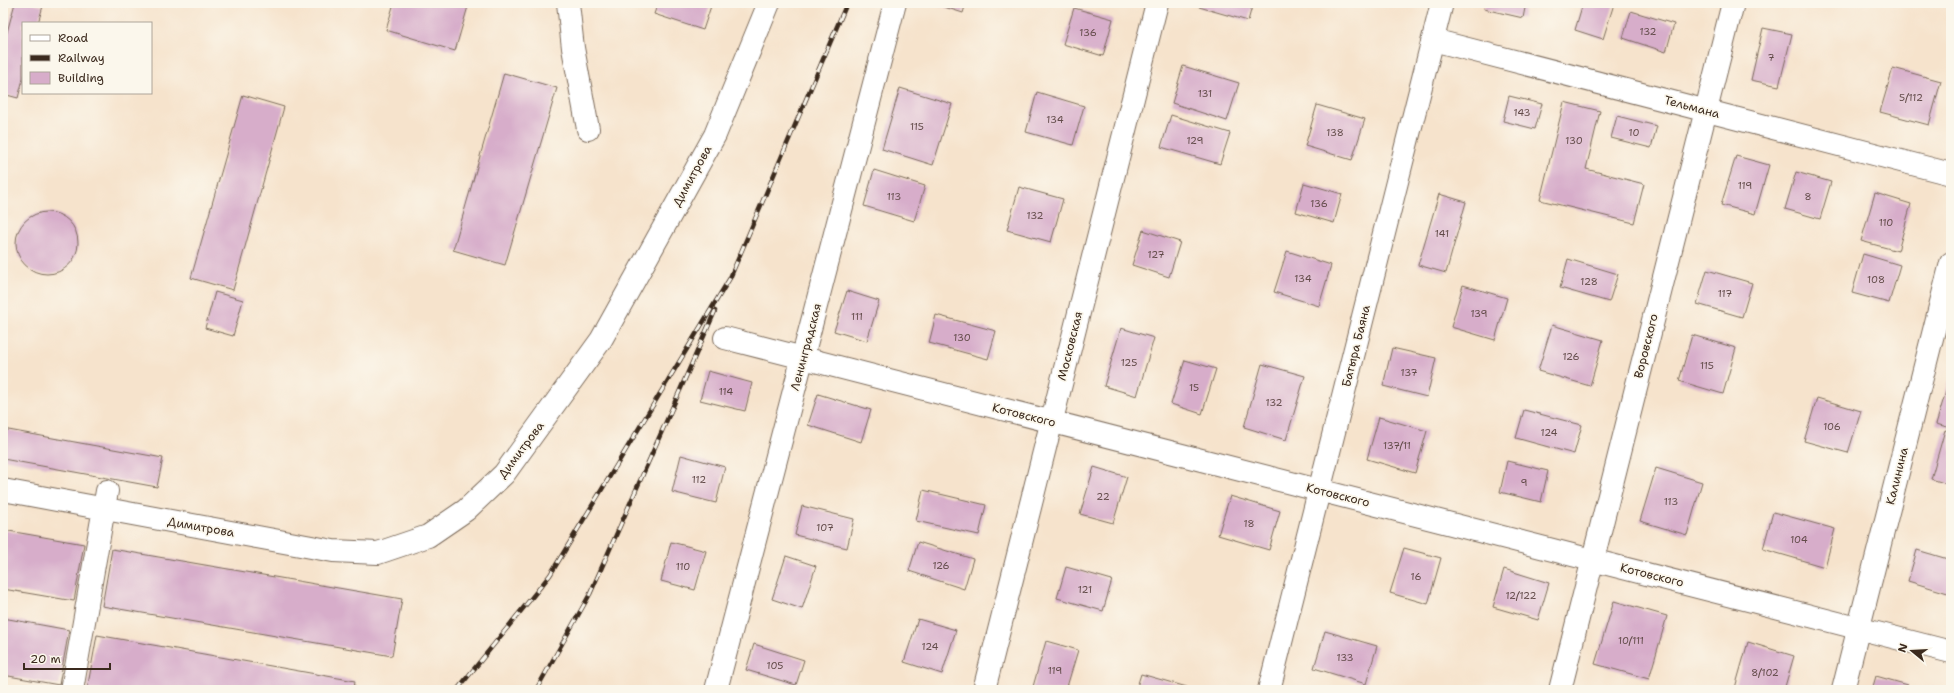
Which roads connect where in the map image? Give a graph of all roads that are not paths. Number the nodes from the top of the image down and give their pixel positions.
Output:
1 (568, 3) edge
2 (769, 3) edge
3 (896, 3) edge
4 (1157, 3) edge
5 (1442, 3) edge
6 (1733, 3) edge
7 (1433, 40) junction
8 (1706, 110) junction
9 (588, 129) dead end
10 (1951, 174) edge
11 (1951, 263) edge
12 (725, 338) dead end
13 (803, 358) junction
14 (1052, 422) junction
15 (3, 490) edge
16 (1320, 490) junction
17 (105, 500) junction
18 (1592, 560) junction
19 (1858, 628) junction
20 (1951, 652) edge
21 (72, 690) edge
22 (716, 690) edge
23 (984, 690) edge
24 (1269, 690) edge
25 (1560, 690) edge
26 (1843, 690) edge

1 - 9 street
2 - 17 street, Димитрова
3 - 13 street, Ленинградская
4 - 14 street, Московская
5 - 7 street, Батыра Баяна
6 - 8 street, Воровского
7 - 8 street, Тельмана
7 - 16 street, Батыра Баяна
8 - 10 street, Тельмана
8 - 18 street, Воровского
11 - 19 street, Калинина
12 - 13 street, Котовского
13 - 14 street, Котовского
13 - 22 street, Ленинградская
14 - 16 street, Котовского
14 - 23 street, Московская
15 - 17 street, Димитрова
16 - 18 street, Котовского
16 - 24 street, Батыра Баяна
17 - 21 street
18 - 19 street, Котовского
18 - 25 street, Воровского
19 - 20 street, Котовского
19 - 26 street, Калинина

